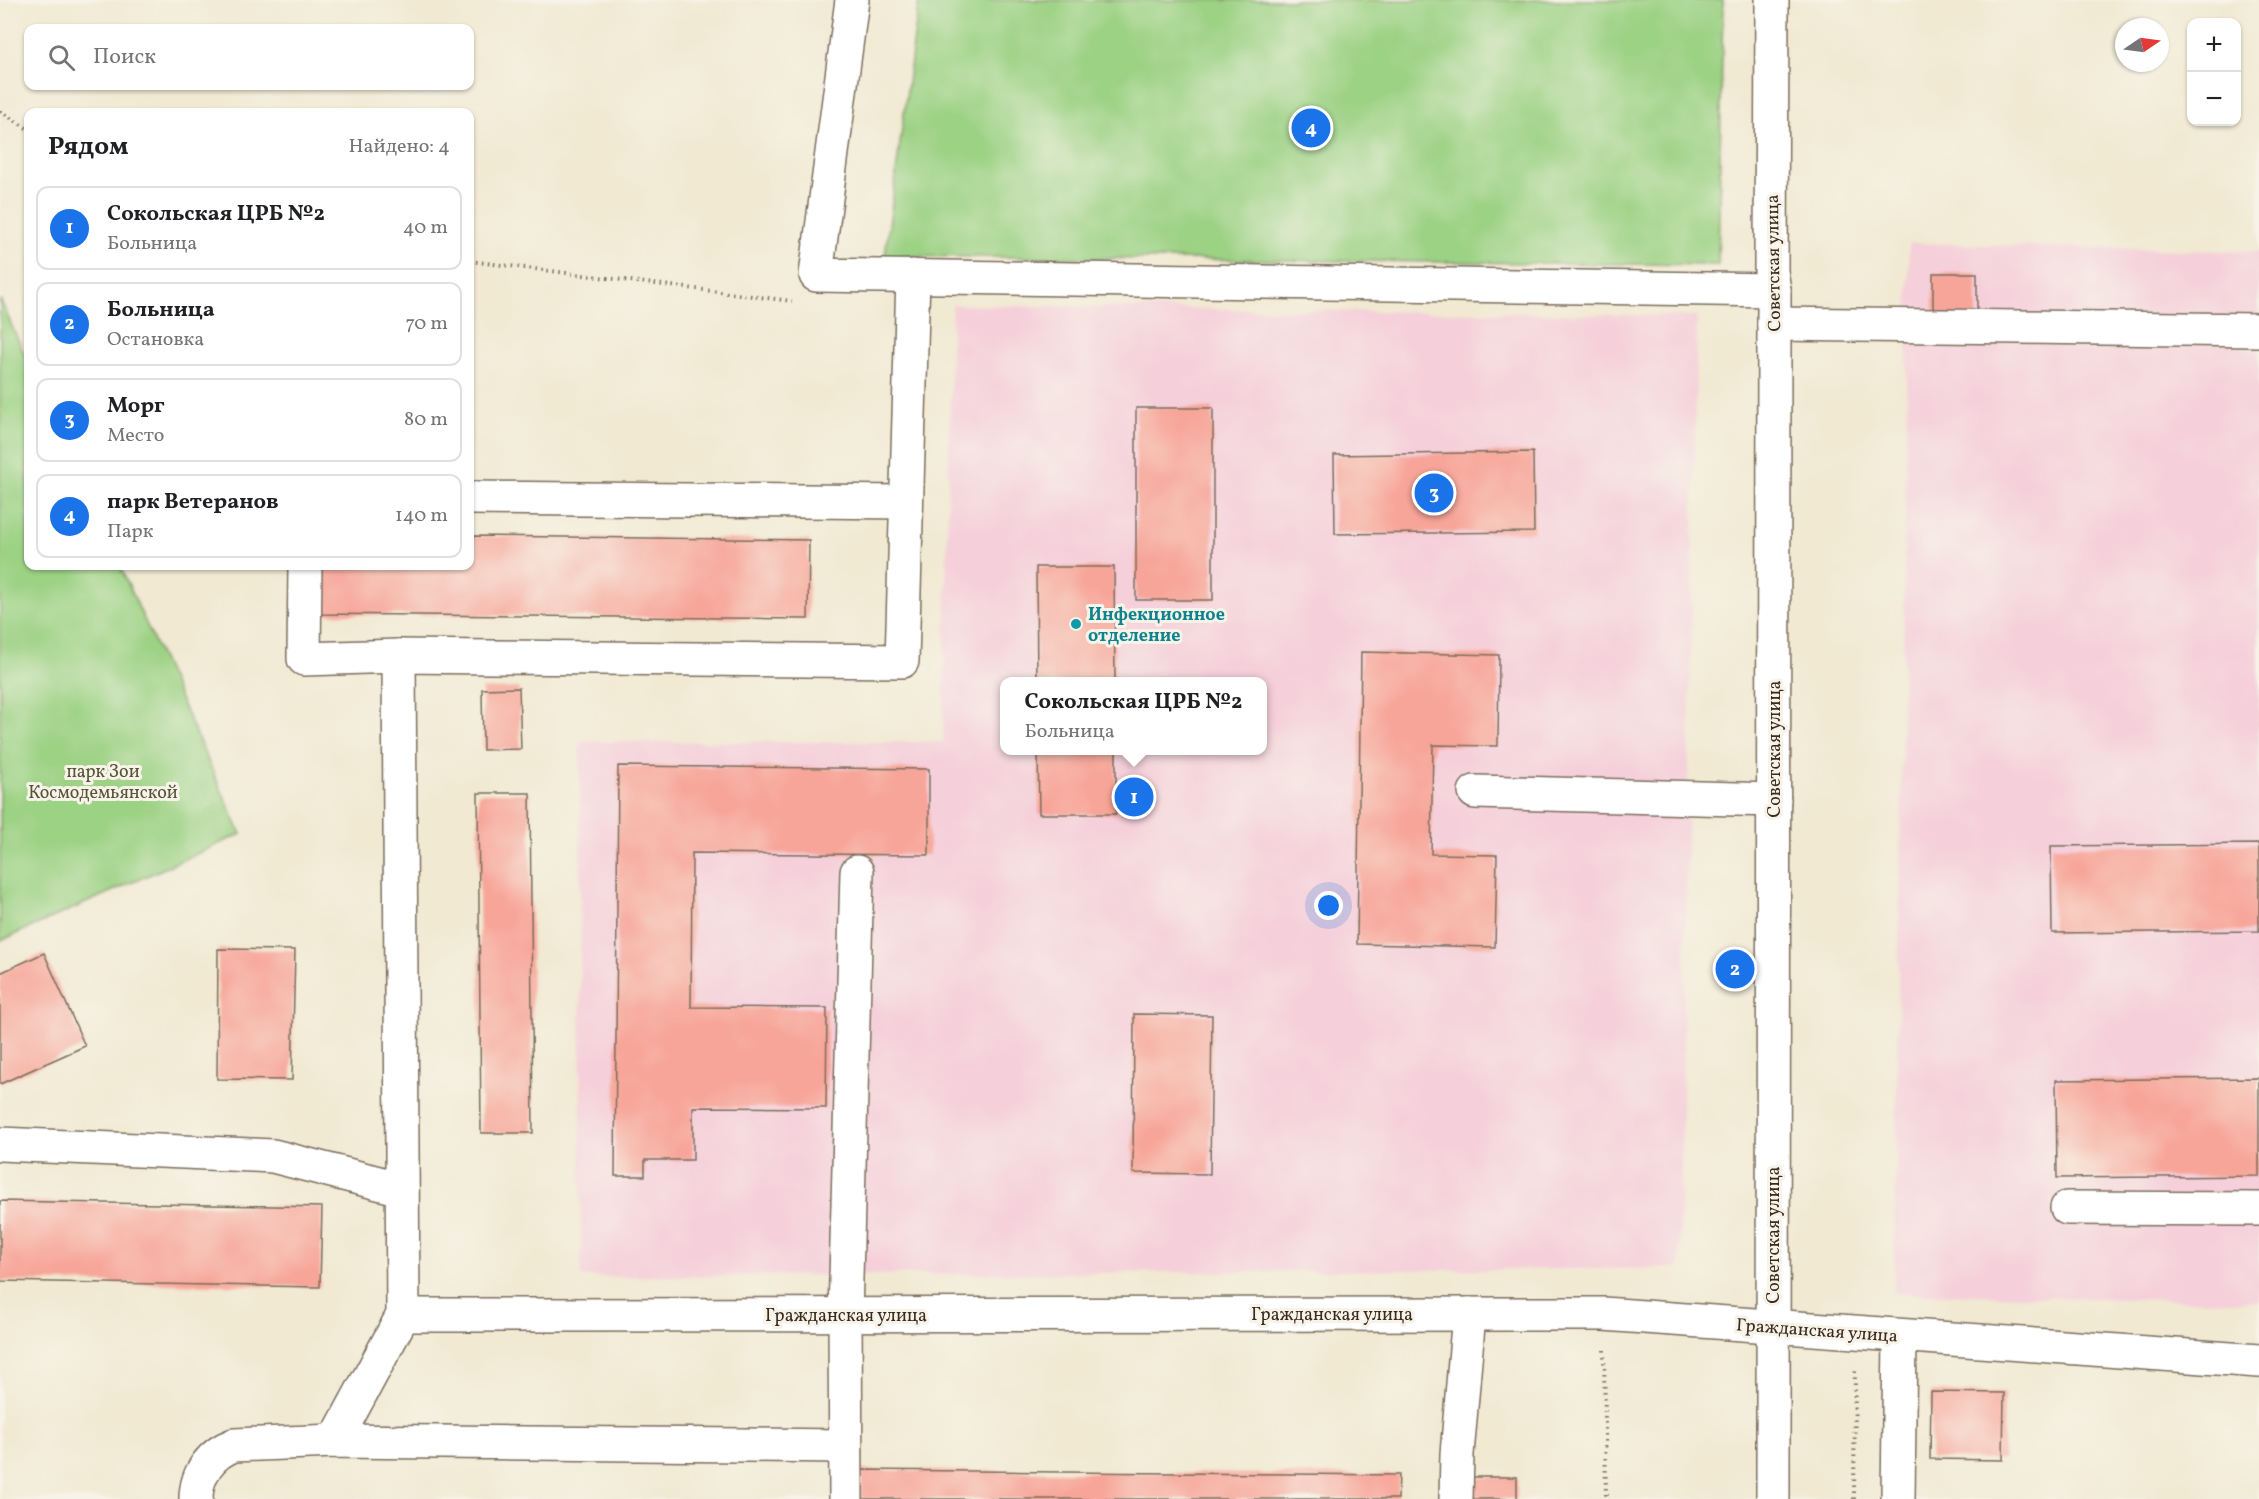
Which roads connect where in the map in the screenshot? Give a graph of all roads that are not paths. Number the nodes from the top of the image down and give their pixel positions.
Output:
1 (852, 0) edge
2 (1772, 0) edge
3 (913, 276) junction
4 (1774, 290) junction
5 (1774, 324) junction
6 (2259, 330) edge
7 (474, 498) edge
8 (906, 502) junction
9 (305, 570) edge
10 (399, 656) junction
11 (1475, 792) dead end
12 (1774, 800) junction
13 (857, 872) dead end
14 (0, 1144) edge
15 (402, 1189) junction
16 (2067, 1208) dead end
17 (2259, 1209) edge
18 (1469, 1314) junction
19 (403, 1315) junction
20 (845, 1315) junction
21 (1773, 1327) junction
22 (1900, 1336) junction
23 (2259, 1361) edge
24 (334, 1441) junction
25 (845, 1446) junction
26 (196, 1499) edge
27 (846, 1499) edge
28 (1456, 1499) edge
29 (1773, 1499) edge
30 (1898, 1499) edge

1 - 3 street
2 - 4 street, Советская улица
3 - 4 street
3 - 8 street
4 - 5 street, Советская улица
5 - 6 street
5 - 12 street, Советская улица
7 - 8 street
8 - 10 street
9 - 10 street
10 - 15 street
11 - 12 street
12 - 21 street, Советская улица
13 - 20 street
14 - 15 street
15 - 19 street
16 - 17 street
18 - 20 street, Гражданская улица
18 - 21 street, Гражданская улица
18 - 28 street
19 - 20 street, Гражданская улица
19 - 24 street
20 - 25 street
21 - 22 street, Гражданская улица
21 - 29 street, Советская улица
22 - 23 street, Гражданская улица
22 - 30 street
24 - 25 street
24 - 26 street
25 - 27 street

